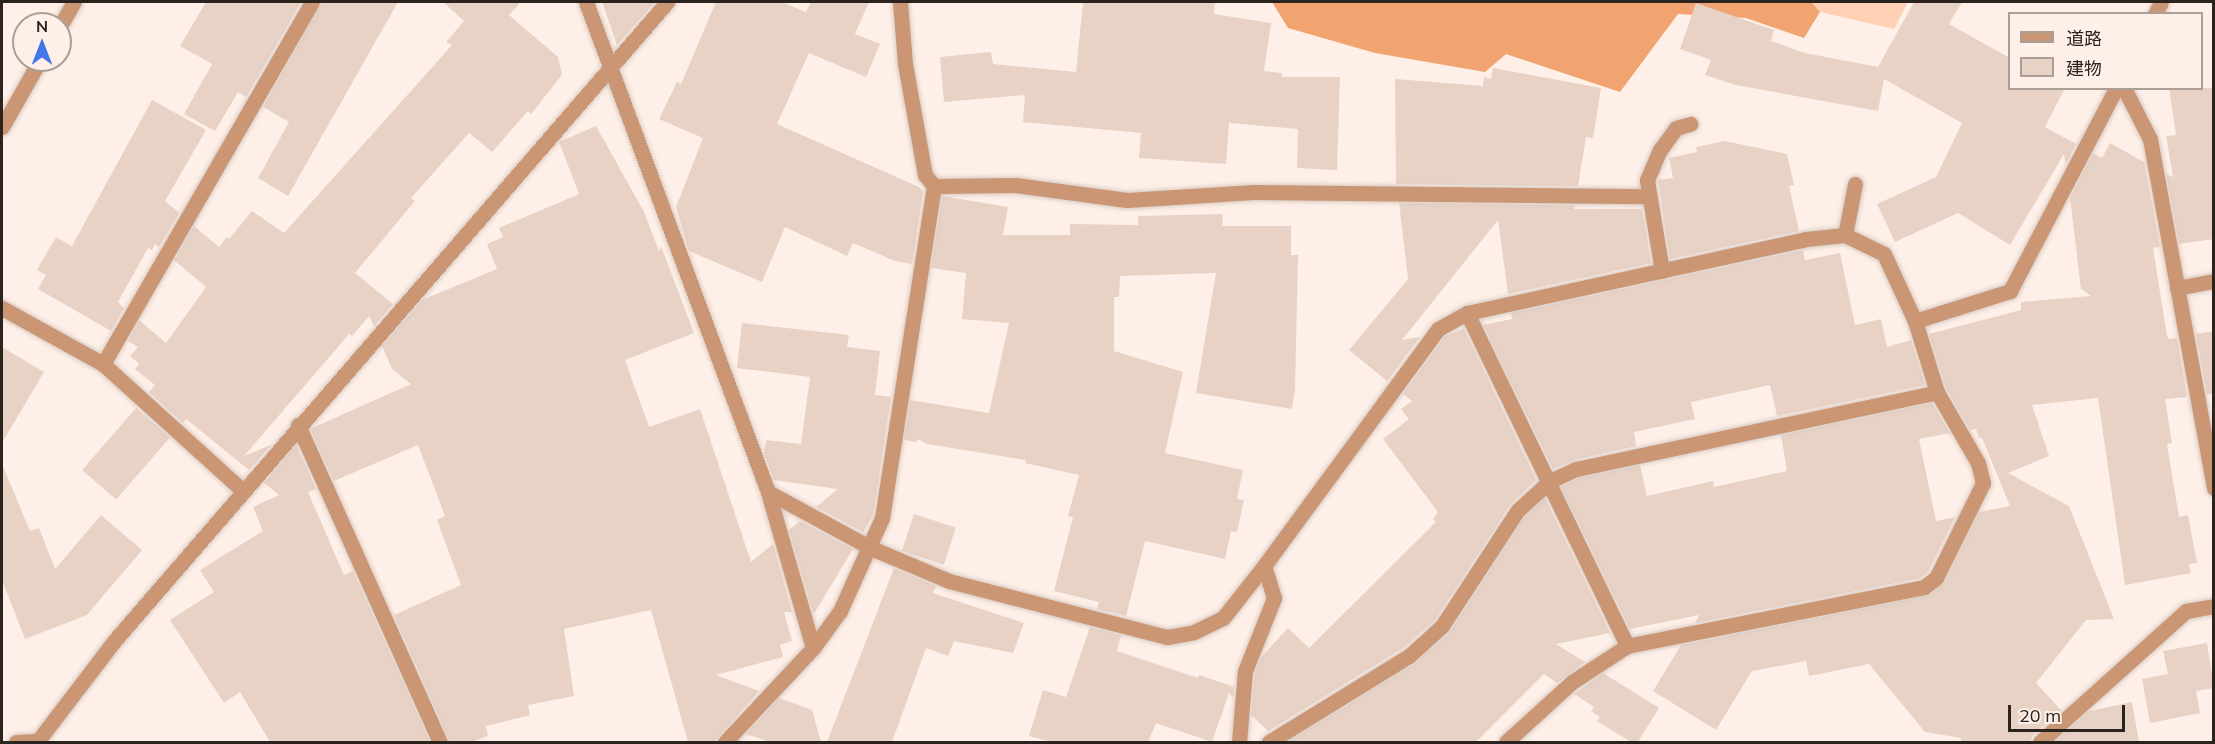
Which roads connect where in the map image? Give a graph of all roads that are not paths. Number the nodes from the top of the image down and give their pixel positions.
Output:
1 (312, 2) edge
2 (586, 2) edge
3 (667, 2) edge
4 (900, 2) edge
5 (611, 67) junction
6 (33, 72) edge
7 (2115, 90) edge
8 (2125, 90) edge
9 (1690, 124) dead end
10 (2, 127) edge
11 (1855, 184) dead end
12 (934, 186) junction
13 (1648, 196) junction
14 (1845, 235) junction
15 (1662, 271) junction
16 (2214, 281) edge
17 (2177, 288) junction
18 (2, 308) edge
19 (1467, 314) junction
20 (1915, 321) junction
21 (103, 364) junction
22 (1937, 392) junction
23 (298, 425) junction
24 (1550, 481) junction
25 (2214, 488) edge
26 (242, 490) junction
27 (768, 492) junction
28 (871, 548) junction
29 (1264, 566) junction
30 (2214, 606) edge
31 (1627, 646) junction
32 (813, 648) junction
33 (2054, 737) edge
34 (16, 742) edge
35 (38, 742) edge
36 (440, 742) edge
37 (725, 742) edge
38 (1239, 742) edge
39 (1269, 742) edge
40 (1506, 742) edge
41 (2040, 742) edge

1 - 21 street
2 - 5 street
3 - 5 street
4 - 12 street
5 - 23 street
5 - 27 street
6 - 10 street
7 - 20 street
8 - 17 street
9 - 13 street
11 - 14 street
12 - 13 street
12 - 28 street
13 - 15 street
14 - 15 street
14 - 20 street
15 - 19 street
16 - 17 street
17 - 25 street
18 - 21 street
19 - 24 street
19 - 29 street
20 - 22 street
21 - 26 street
22 - 24 street
22 - 31 street
23 - 26 street
23 - 36 street
24 - 31 street
24 - 39 street
26 - 35 street
27 - 28 street
27 - 32 street
28 - 29 street
28 - 32 street
29 - 38 street
30 - 33 street
31 - 40 street
32 - 37 street
33 - 41 street
34 - 35 street

